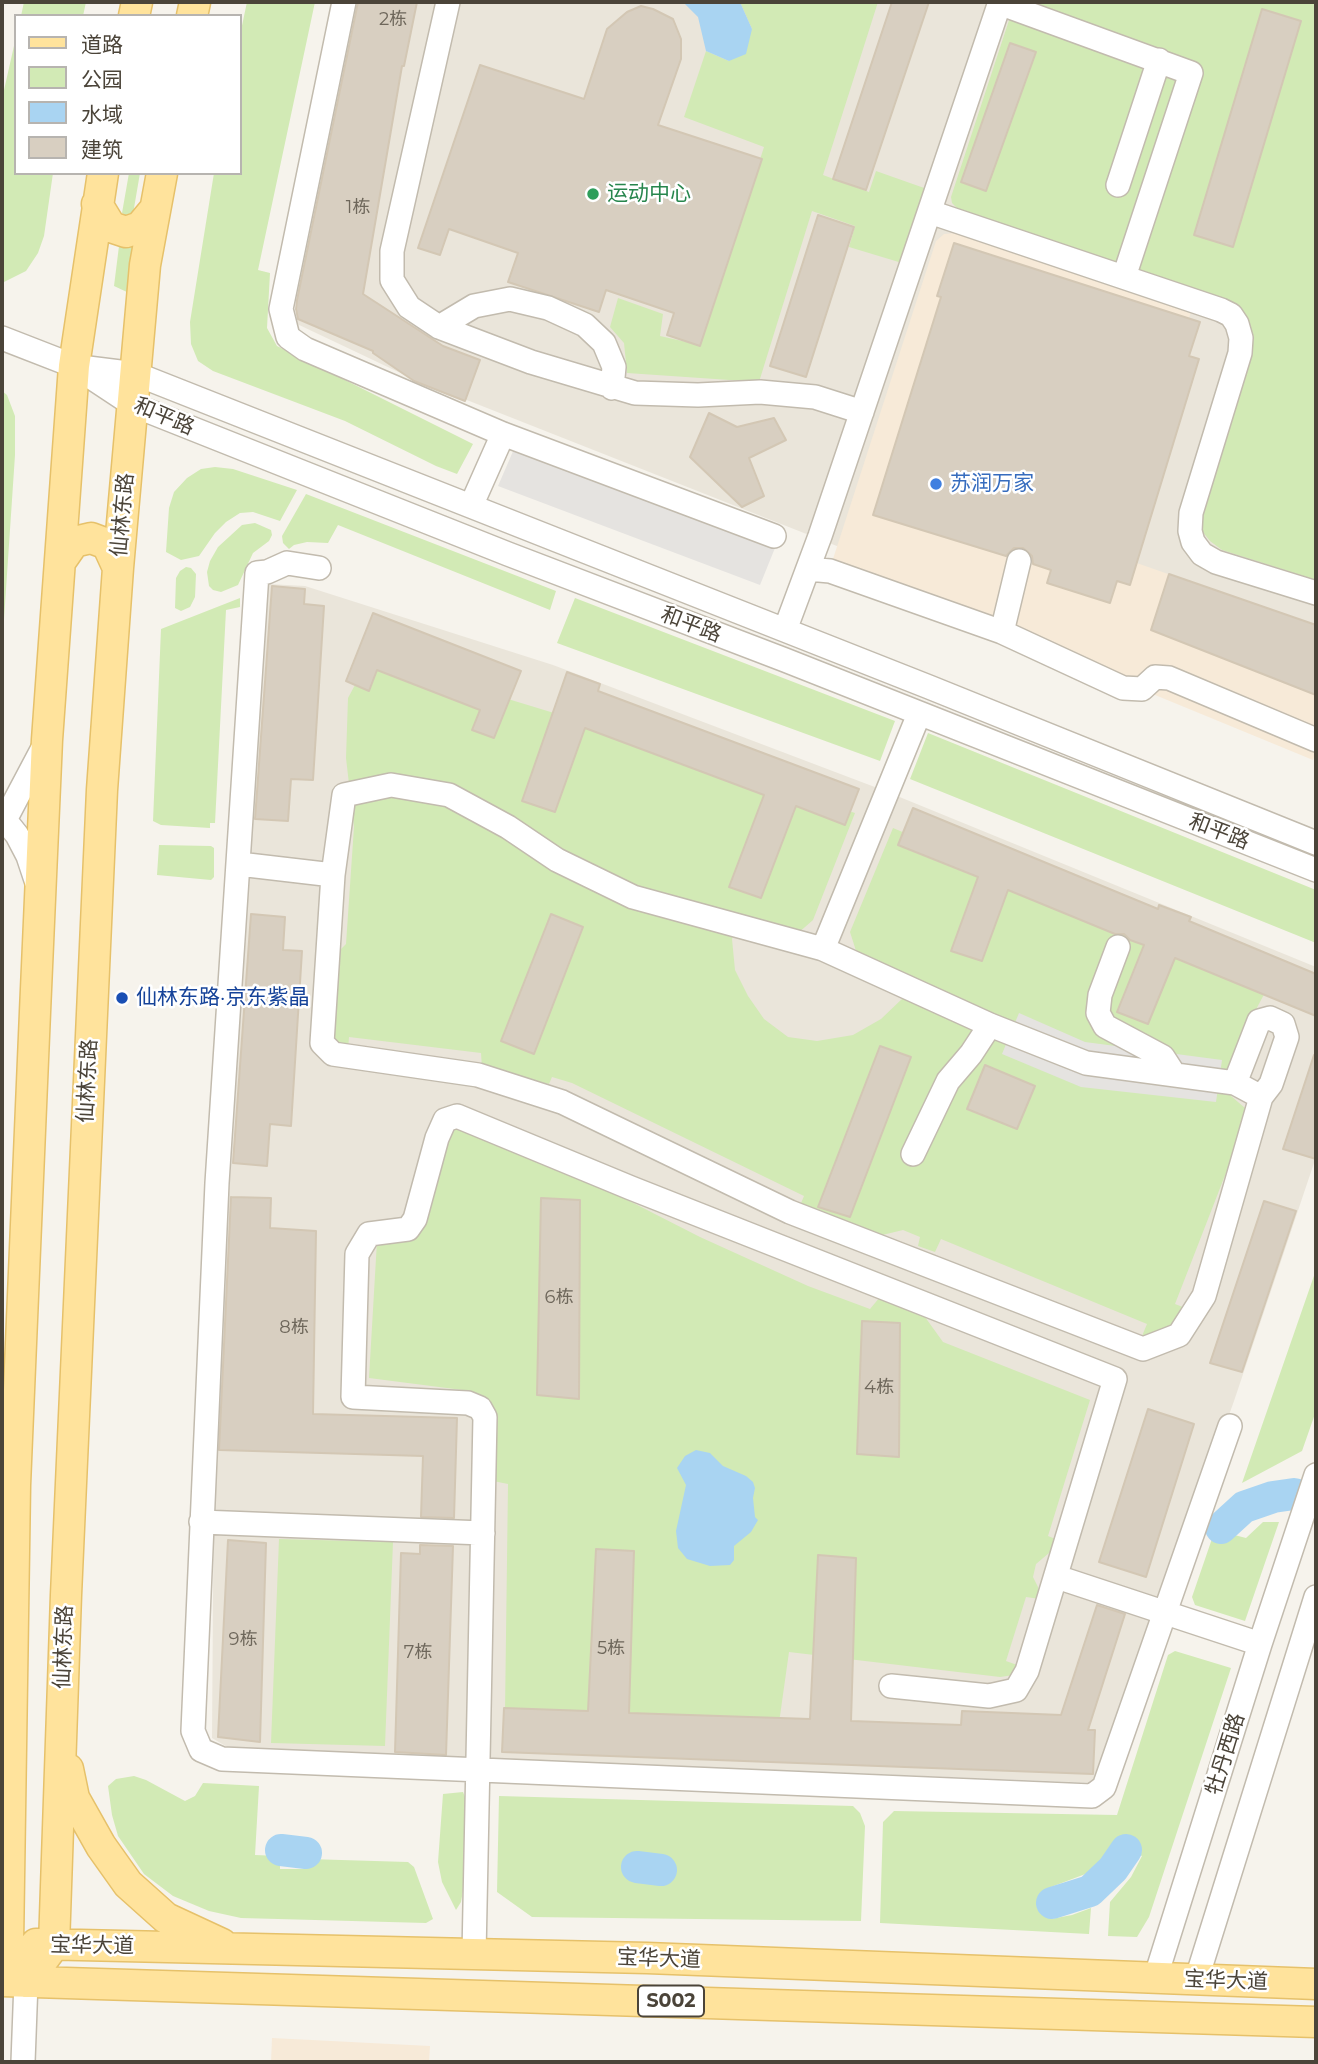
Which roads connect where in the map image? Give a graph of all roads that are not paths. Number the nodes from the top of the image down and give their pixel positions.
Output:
1 (344, 2) edge
2 (448, 2) edge
3 (1000, 3) edge
4 (1159, 60) junction
5 (103, 175) edge
6 (162, 175) edge
7 (1118, 185) dead end
8 (97, 204) junction
9 (155, 209) junction
10 (930, 212) junction
11 (1124, 277) junction
12 (439, 327) junction
13 (2, 338) edge
14 (74, 366) junction
15 (136, 374) junction
16 (612, 388) junction
17 (133, 405) junction
18 (862, 412) junction
19 (503, 434) junction
20 (471, 506) junction
21 (774, 536) dead end
22 (1019, 561) dead end
23 (60, 562) junction
24 (118, 568) junction
25 (319, 568) dead end
26 (808, 569) junction
27 (1316, 593) edge
28 (785, 630) junction
29 (1002, 632) junction
30 (919, 713) junction
31 (47, 740) junction
32 (1316, 740) edge
33 (4, 820) edge
34 (1316, 843) edge
35 (239, 864) junction
36 (1316, 870) edge
37 (333, 874) junction
38 (40, 891) junction
39 (1118, 947) dead end
40 (823, 949) junction
41 (990, 1025) junction
42 (1174, 1074) junction
43 (1235, 1083) junction
44 (1261, 1097) junction
45 (913, 1154) dead end
46 (1230, 1426) dead end
47 (1316, 1475) edge
48 (201, 1522) junction
49 (483, 1533) junction
50 (1057, 1577) junction
51 (1316, 1597) edge
52 (1164, 1614) junction
53 (1260, 1644) junction
54 (891, 1686) dead end
55 (6, 1739) edge
56 (61, 1741) junction
57 (478, 1770) junction
58 (5, 1943) edge
59 (54, 1945) junction
60 (232, 1949) junction
61 (474, 1954) junction
62 (1155, 1979) junction
63 (14, 1981) edge
64 (1196, 1981) junction
65 (1316, 1984) edge
66 (1316, 2022) edge
67 (23, 2062) edge

1 - 19 street
2 - 12 street
3 - 4 street
3 - 10 street
4 - 7 street
4 - 11 street
5 - 8 main road
6 - 9 main road, 仙林东路
8 - 9 main road
8 - 14 main road
9 - 15 main road, 仙林东路
10 - 11 street
10 - 18 street
11 - 27 street
12 - 16 street
12 - 16 street
13 - 14 street, 和平路
14 - 15 street, 和平路
14 - 17 street, 和平路
14 - 23 main road
15 - 17 main road, 仙林东路
15 - 20 street, 和平路
16 - 18 street
17 - 24 main road, 仙林东路
17 - 30 street, 和平路
18 - 26 street
19 - 20 street
19 - 21 street
20 - 28 street, 和平路
22 - 29 street
23 - 24 main road
23 - 31 main road
24 - 56 main road, 仙林东路
25 - 35 street
26 - 28 street
26 - 29 street
28 - 34 street, 和平路
29 - 32 street
30 - 36 street, 和平路
30 - 40 street
31 - 33 street
31 - 38 main road
33 - 38 street
35 - 37 street
35 - 48 street
37 - 40 street
37 - 44 street
38 - 55 main road
39 - 42 street
40 - 41 street
41 - 42 street
41 - 45 street
42 - 43 street
43 - 44 street
43 - 44 street
46 - 52 street
47 - 53 street, 牡丹西路
48 - 49 street
48 - 57 street
49 - 50 street
49 - 57 street
50 - 52 street
50 - 54 street
51 - 64 street, 牡丹西路
52 - 53 street
52 - 57 street
53 - 62 street, 牡丹西路
55 - 56 main road
55 - 58 main road
56 - 59 main road, 仙林东路
56 - 60 main road
57 - 61 street
58 - 59 main road, 宝华大道
58 - 63 main road
59 - 60 main road, 宝华大道
59 - 63 main road
60 - 61 main road, 宝华大道
61 - 62 main road, 宝华大道
62 - 64 main road, 宝华大道
63 - 66 main road, 宝华大道 / S002
63 - 67 street
64 - 65 main road, 宝华大道

